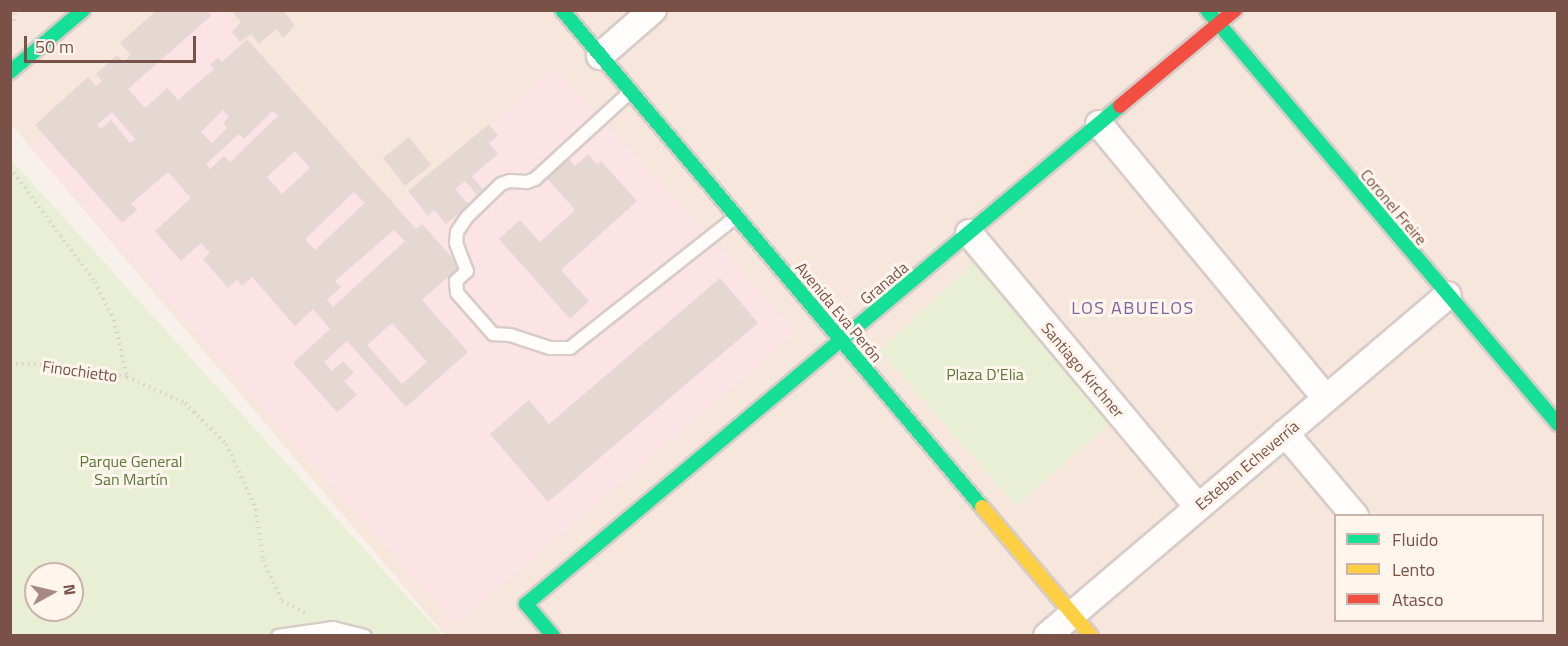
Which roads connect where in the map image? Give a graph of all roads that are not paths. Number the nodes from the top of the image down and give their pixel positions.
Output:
1 (83, 10) edge
2 (562, 10) edge
3 (653, 10) edge
4 (1207, 10) edge
5 (1235, 10) edge
6 (1219, 24) junction
7 (600, 56) junction
8 (10, 72) edge
9 (631, 92) junction
10 (1099, 124) junction
11 (736, 216) junction
12 (969, 233) junction
13 (1448, 295) junction
14 (841, 340) junction
15 (1326, 398) junction
16 (1557, 424) edge
17 (1285, 433) junction
18 (1198, 507) junction
19 (1353, 514) edge
20 (1073, 613) junction
21 (278, 636) edge
22 (366, 636) edge
23 (553, 636) edge
24 (1047, 636) edge
25 (1091, 636) edge

1 - 8 street
2 - 7 street, Avenida Eva Perón
3 - 7 street
4 - 6 street, Coronel Freire
5 - 6 street, Granada
6 - 10 street, Granada
6 - 13 street, Coronel Freire
7 - 9 street, Avenida Eva Perón
9 - 11 street, Avenida Eva Perón
9 - 11 lane
10 - 12 street, Granada
10 - 15 street
11 - 14 street, Avenida Eva Perón
12 - 14 street, Granada
12 - 18 street, Santiago Kirchner
13 - 15 street, Esteban Echeverría
13 - 16 street, Coronel Freire
14 - 20 street, Avenida Eva Perón
14 - 23 street, Granada
15 - 17 street, Esteban Echeverría
17 - 18 street, Esteban Echeverría
17 - 19 street
18 - 20 street, Esteban Echeverría
20 - 24 street, Esteban Echeverría
20 - 25 street, Avenida Eva Perón
21 - 22 lane

